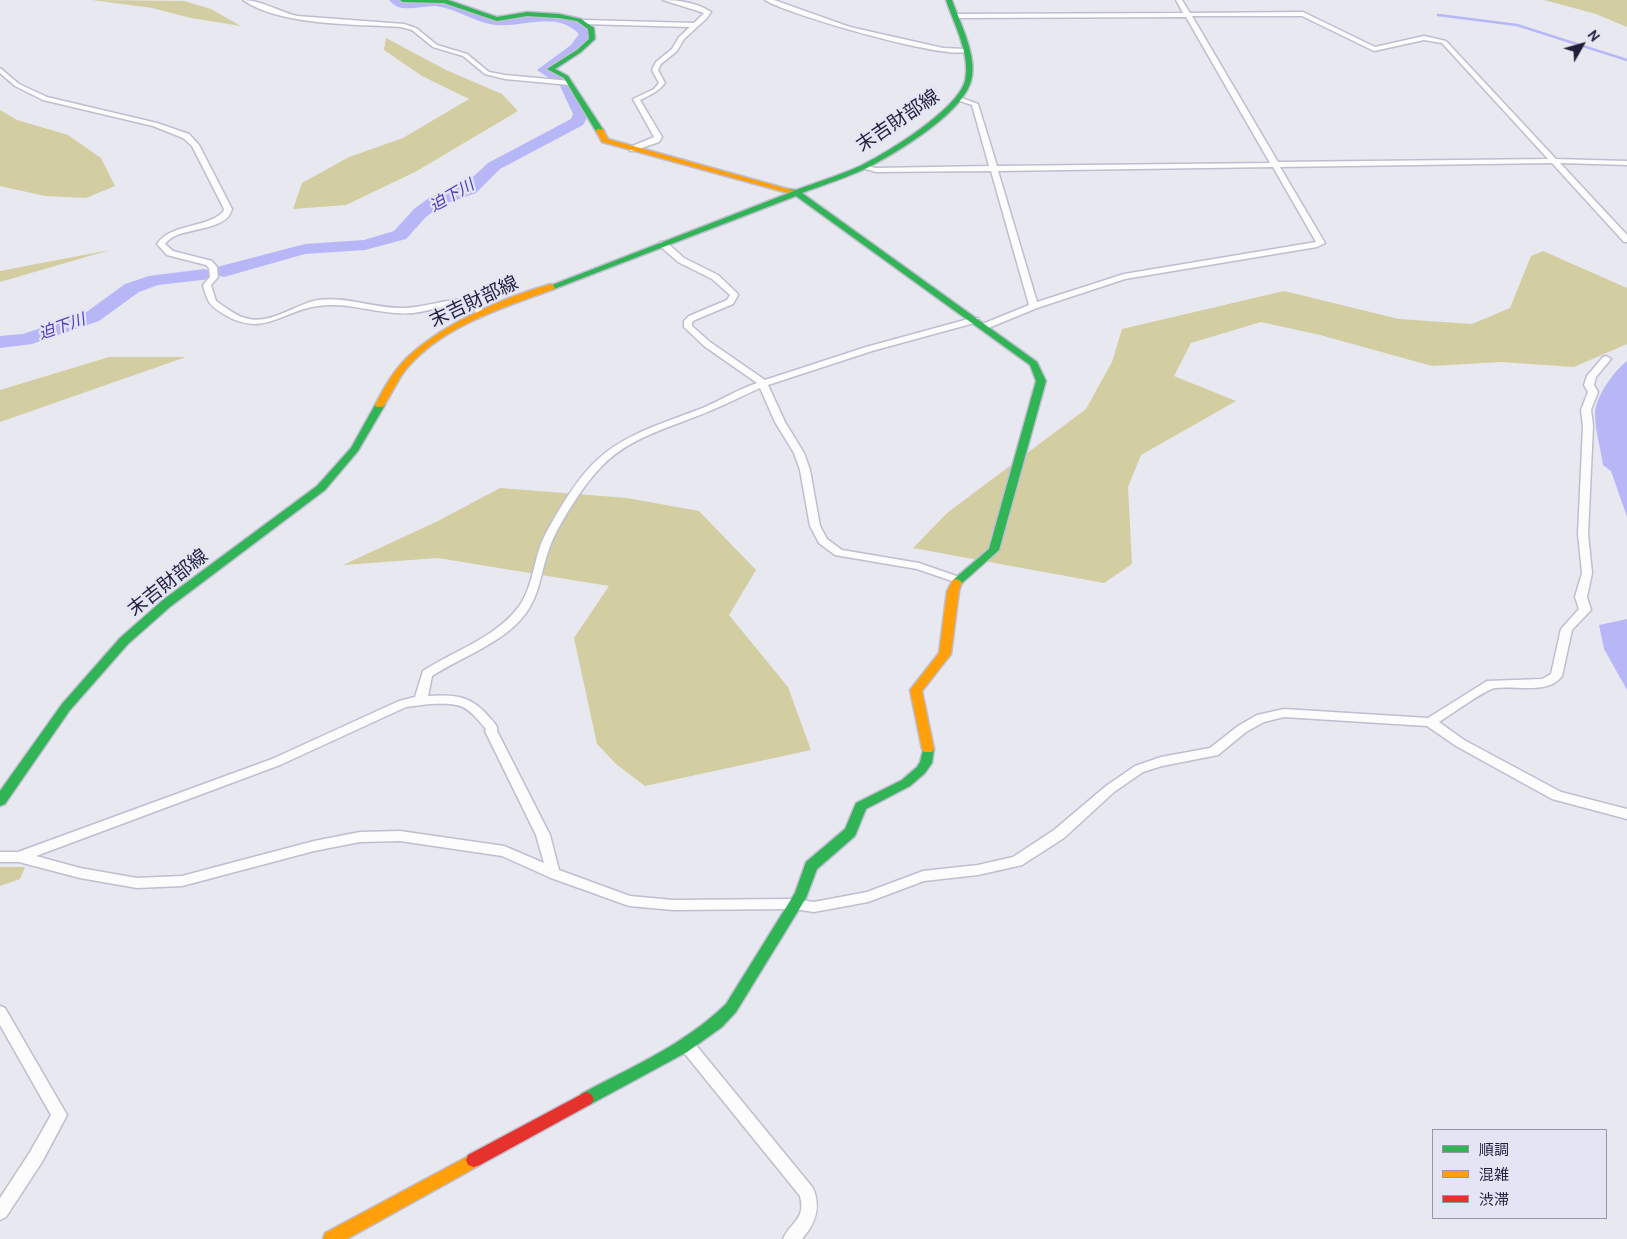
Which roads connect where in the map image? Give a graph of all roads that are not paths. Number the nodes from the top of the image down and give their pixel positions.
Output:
1 (246, 0) edge
2 (403, 0) edge
3 (666, 0) edge
4 (768, 0) edge
5 (950, 0) edge
6 (1179, 0) edge
7 (1187, 14) junction
8 (955, 16) junction
9 (584, 22) junction
10 (694, 25) junction
11 (965, 51) junction
12 (0, 70) edge
13 (570, 82) junction
14 (959, 99) junction
15 (633, 149) junction
16 (1555, 161) junction
17 (1627, 163) edge
18 (1276, 164) junction
19 (863, 167) junction
20 (993, 168) junction
21 (797, 193) junction
22 (1627, 240) edge
23 (663, 244) junction
24 (1034, 306) junction
25 (480, 315) junction
26 (979, 324) junction
27 (1606, 359) dead end
28 (763, 383) junction
29 (958, 580) junction
30 (421, 700) junction
31 (1430, 722) junction
32 (0, 801) edge
33 (1627, 814) edge
34 (19, 857) junction
35 (0, 858) edge
36 (552, 872) junction
37 (794, 904) junction
38 (0, 1012) edge
39 (686, 1044) junction
40 (0, 1212) edge
41 (331, 1239) edge
42 (791, 1239) edge

1 - 13 street
2 - 9 street
3 - 10 street
4 - 11 street
5 - 8 street, 末吉財部線
6 - 7 street
7 - 8 street
7 - 16 street
7 - 18 street
8 - 11 street, 末吉財部線
9 - 10 street
9 - 13 street
10 - 15 street
11 - 14 street, 末吉財部線
12 - 25 street
13 - 15 street
14 - 19 street, 末吉財部線
14 - 20 street
15 - 21 street
16 - 17 street
16 - 18 street
16 - 22 street
18 - 20 street
18 - 24 street
19 - 20 street
19 - 21 street, 末吉財部線
20 - 24 street
21 - 23 street, 末吉財部線
21 - 26 street
23 - 25 street, 末吉財部線
23 - 28 street
24 - 26 street
25 - 32 street, 末吉財部線
26 - 28 street
26 - 29 street
27 - 31 street
28 - 29 street
28 - 30 street
29 - 37 street
30 - 34 street
30 - 36 street
31 - 33 street
31 - 37 street
34 - 35 street
34 - 36 street
36 - 37 street
37 - 39 street
38 - 40 street
39 - 41 street
39 - 42 street

